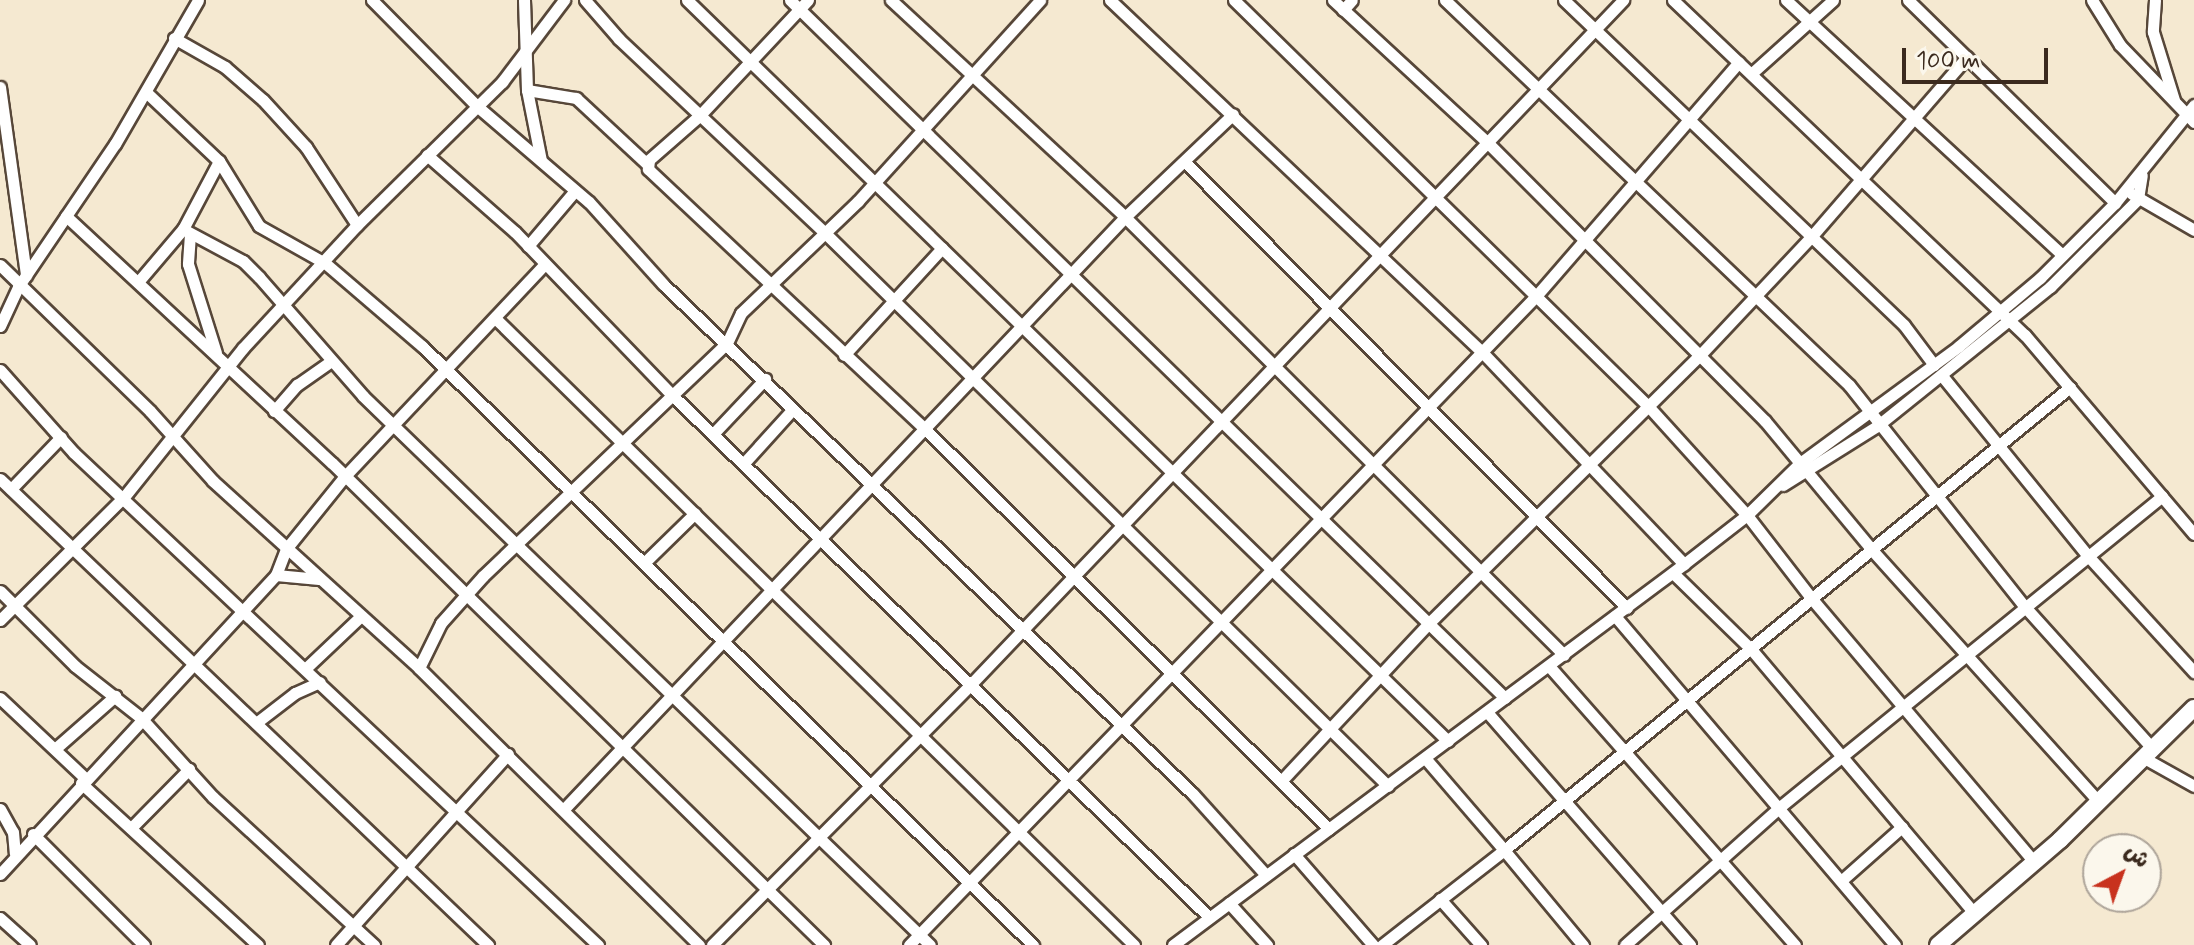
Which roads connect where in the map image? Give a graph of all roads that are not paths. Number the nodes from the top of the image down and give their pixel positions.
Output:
1 (198, 0) edge
2 (372, 0) edge
3 (524, 0) edge
4 (564, 0) edge
5 (585, 0) edge
6 (687, 0) edge
7 (790, 0) edge
8 (891, 0) edge
9 (1040, 0) edge
10 (1110, 0) edge
11 (1234, 0) edge
12 (1333, 0) edge
13 (1352, 0) edge
14 (1445, 0) edge
15 (1564, 0) edge
16 (1623, 0) edge
17 (1673, 0) edge
18 (1786, 0) edge
19 (1833, 0) edge
20 (1908, 0) edge
21 (2092, 0) edge
22 (2155, 0) edge
23 (804, 4) edge
24 (1343, 10) junction
25 (1808, 21) junction
26 (1594, 31) junction
27 (174, 38) junction
28 (525, 54) junction
29 (1967, 57) junction
30 (749, 62) junction
31 (1739, 62) junction
32 (1752, 73) junction
33 (971, 79) junction
34 (0, 87) edge
35 (1538, 88) junction
36 (527, 90) junction
37 (146, 92) junction
38 (2175, 100) junction
39 (2194, 105) edge
40 (478, 107) junction
41 (1233, 114) junction
42 (699, 116) junction
43 (1914, 117) junction
44 (2190, 119) edge
45 (1690, 123) junction
46 (926, 129) junction
47 (1487, 142) junction
48 (427, 155) junction
49 (219, 161) junction
50 (1184, 161) junction
51 (541, 162) junction
52 (647, 164) junction
53 (2142, 175) junction
54 (1859, 178) junction
55 (873, 180) junction
56 (1637, 181) junction
57 (2128, 190) junction
58 (574, 192) junction
59 (1434, 197) junction
60 (2138, 199) junction
61 (2115, 203) junction
62 (66, 216) junction
63 (1125, 217) junction
64 (357, 225) junction
65 (2194, 230) edge
66 (187, 232) junction
67 (825, 233) junction
68 (1811, 237) junction
69 (1585, 239) junction
70 (528, 246) junction
71 (942, 248) junction
72 (1380, 253) junction
73 (2062, 255) junction
74 (325, 263) junction
75 (0, 265) edge
76 (543, 266) junction
77 (1073, 274) junction
78 (26, 275) junction
79 (138, 282) junction
80 (770, 284) junction
81 (18, 287) junction
82 (1758, 293) junction
83 (1537, 295) junction
84 (894, 302) junction
85 (283, 306) junction
86 (1326, 309) junction
87 (2001, 312) junction
88 (496, 319) junction
89 (2010, 322) junction
90 (0, 326) edge
91 (1023, 328) junction
92 (727, 343) junction
93 (1482, 352) junction
94 (216, 354) junction
95 (844, 355) junction
96 (1700, 355) junction
97 (330, 362) junction
98 (229, 365) junction
99 (1934, 365) junction
100 (1271, 366) junction
101 (0, 370) edge
102 (447, 371) junction
103 (1943, 377) junction
104 (765, 379) junction
105 (974, 379) junction
106 (2070, 387) junction
107 (670, 393) junction
108 (1648, 406) junction
109 (1429, 407) junction
110 (792, 410) junction
111 (274, 411) junction
112 (1871, 411) junction
113 (1222, 420) junction
114 (397, 424) junction
115 (1877, 426) junction
116 (926, 430) junction
117 (171, 434) junction
118 (713, 434) junction
119 (61, 437) junction
120 (625, 442) junction
121 (1998, 446) junction
122 (1589, 461) junction
123 (744, 463) junction
124 (1375, 463) junction
125 (1800, 463) junction
126 (1171, 473) junction
127 (1808, 474) junction
128 (345, 476) junction
129 (0, 479) edge
130 (874, 487) junction
131 (1778, 487) junction
132 (11, 489) junction
133 (574, 493) junction
134 (2162, 496) junction
135 (124, 497) junction
136 (1935, 497) junction
137 (695, 513) junction
138 (1538, 513) junction
139 (1747, 515) junction
140 (1322, 516) junction
141 (1122, 524) junction
142 (2194, 534) edge
143 (824, 539) junction
144 (519, 544) junction
145 (72, 548) junction
146 (286, 549) junction
147 (1872, 550) junction
148 (2089, 557) junction
149 (644, 563) junction
150 (1684, 564) junction
151 (1271, 568) junction
152 (1483, 569) junction
153 (1673, 573) junction
154 (276, 575) junction
155 (1073, 575) junction
156 (320, 579) junction
157 (0, 591) edge
158 (772, 592) junction
159 (467, 594) junction
160 (1812, 599) junction
161 (14, 607) junction
162 (1627, 608) junction
163 (2026, 608) junction
164 (240, 609) junction
165 (361, 616) junction
166 (1615, 616) junction
167 (1222, 619) junction
168 (0, 620) edge
169 (1431, 621) junction
170 (1021, 631) junction
171 (723, 644) junction
172 (1751, 649) junction
173 (1564, 655) junction
174 (1967, 656) junction
175 (192, 662) junction
176 (1549, 666) junction
177 (419, 668) junction
178 (305, 669) junction
179 (1171, 672) junction
180 (1381, 672) junction
181 (2194, 672) edge
182 (320, 682) junction
183 (972, 683) junction
184 (674, 695) junction
185 (115, 696) junction
186 (0, 698) edge
187 (1505, 698) junction
188 (1691, 699) junction
189 (1904, 707) junction
190 (2194, 708) edge
191 (1487, 712) junction
192 (141, 718) junction
193 (256, 723) junction
194 (1331, 725) junction
195 (1120, 726) junction
196 (922, 734) junction
197 (1448, 741) junction
198 (625, 745) junction
199 (56, 748) junction
200 (1626, 751) junction
201 (508, 754) junction
202 (2148, 754) junction
203 (1843, 756) junction
204 (1425, 758) junction
205 (189, 769) junction
206 (1070, 778) junction
207 (1283, 779) junction
208 (83, 780) junction
209 (1388, 786) junction
210 (2194, 786) edge
211 (869, 787) junction
212 (1567, 799) junction
213 (2099, 802) junction
214 (1781, 806) junction
215 (0, 809) edge
216 (564, 809) junction
217 (458, 813) junction
218 (1902, 827) junction
219 (131, 828) junction
220 (1021, 829) junction
221 (1329, 829) junction
222 (33, 834) junction
223 (819, 837) junction
224 (1504, 850) junction
225 (15, 853) junction
226 (1294, 854) junction
227 (1721, 859) junction
228 (2034, 862) junction
229 (408, 870) junction
230 (0, 874) edge
231 (1266, 875) junction
232 (1842, 880) junction
233 (970, 882) junction
234 (767, 889) junction
235 (1440, 899) junction
236 (1229, 903) junction
237 (1662, 912) junction
238 (1975, 914) junction
239 (1209, 917) junction
240 (0, 918) edge
241 (354, 926) junction
242 (920, 934) junction
243 (30, 945) edge
244 (144, 945) edge
245 (258, 945) edge
246 (336, 945) edge
247 (374, 945) edge
248 (488, 945) edge
249 (598, 945) edge
250 (699, 945) edge
251 (712, 945) edge
252 (824, 945) edge
253 (909, 945) edge
254 (930, 945) edge
255 (1033, 945) edge
256 (1134, 945) edge
257 (1173, 945) edge
258 (1267, 945) edge
259 (1373, 945) edge
260 (1382, 945) edge
261 (1481, 945) edge
262 (1583, 945) edge
263 (1625, 945) edge
264 (1690, 945) edge
265 (1795, 945) edge
266 (1895, 945) edge
267 (1938, 945) edge

1 - 27 street
2 - 40 street
3 - 28 street
4 - 28 street
5 - 42 street
6 - 30 street
7 - 23 street
8 - 33 street
9 - 33 street
10 - 41 street
11 - 59 street
12 - 24 street
13 - 24 street
14 - 35 street
15 - 26 street
16 - 26 street
17 - 31 street
18 - 25 street
19 - 25 street
20 - 29 street
21 - 38 street
22 - 38 street
23 - 30 street
23 - 46 street
24 - 47 street
25 - 32 street
25 - 43 street
26 - 35 street
26 - 45 street
27 - 37 street
27 - 64 street
28 - 36 street
28 - 40 street
29 - 43 street
29 - 61 street
30 - 42 street
30 - 55 street
31 - 32 street
31 - 45 street
32 - 54 street
33 - 46 street
33 - 63 street
34 - 78 street
35 - 47 street
35 - 56 street
36 - 51 street
36 - 52 street
37 - 49 street
37 - 62 street
38 - 44 street
39 - 44 street
40 - 48 street
40 - 51 street
41 - 50 street
41 - 72 street
42 - 52 street
42 - 67 street
43 - 54 street
43 - 73 street
44 - 53 street
45 - 56 street
45 - 68 street
46 - 55 street
46 - 77 street
47 - 59 street
47 - 69 street
48 - 64 street
48 - 70 street
49 - 66 street
49 - 74 street
50 - 63 street
50 - 86 street
51 - 58 street
52 - 80 street
53 - 57 street
53 - 60 street
54 - 68 street
54 - 87 street
55 - 67 street
55 - 71 street
56 - 69 street
56 - 82 street
57 - 60 street
57 - 61 street
58 - 70 street
58 - 92 street
59 - 72 street
59 - 83 street
60 - 65 street
60 - 89 street
61 - 73 street
62 - 78 street
62 - 79 street
63 - 77 street
63 - 100 street
64 - 74 street
66 - 79 street
66 - 85 street
66 - 94 street
67 - 80 street
67 - 84 street
68 - 82 street
68 - 99 street
69 - 83 street
69 - 96 street
70 - 76 street
71 - 84 street
71 - 91 street
72 - 86 street
72 - 93 street
73 - 87 street
74 - 85 street
74 - 102 street
75 - 81 street
76 - 88 street
76 - 107 street
77 - 91 street
77 - 113 street
78 - 81 street
79 - 94 street
80 - 92 street
80 - 95 street
81 - 90 street
81 - 117 street
82 - 96 street
82 - 112 street
83 - 93 street
83 - 108 street
84 - 95 street
84 - 105 street
85 - 97 street
85 - 98 street
86 - 100 street
86 - 109 street
87 - 89 street
87 - 99 street
88 - 102 street
88 - 120 street
89 - 103 street
89 - 106 street
91 - 105 street
91 - 126 street
92 - 104 street
92 - 107 street
93 - 109 street
93 - 122 street
94 - 98 street
95 - 116 street
96 - 108 street
96 - 125 street
97 - 111 street
97 - 114 street
98 - 111 street
98 - 117 street
99 - 112 street
100 - 113 street
100 - 124 street
101 - 119 street
102 - 114 street
102 - 133 street
103 - 115 street
103 - 121 street
104 - 110 street
104 - 118 street
105 - 116 street
105 - 141 street
106 - 121 street
106 - 134 street
107 - 118 street
107 - 120 street
108 - 122 street
108 - 139 street
109 - 124 street
109 - 138 street
110 - 123 street
110 - 130 street
111 - 128 street
112 - 115 street
112 - 125 street
113 - 126 street
113 - 140 street
114 - 128 street
114 - 144 street
115 - 127 street
115 - 136 street
116 - 130 street
116 - 155 street
117 - 135 street
117 - 146 street
118 - 123 street
119 - 132 street
119 - 135 street
120 - 133 street
120 - 137 street
121 - 136 street
121 - 148 street
122 - 138 street
122 - 150 street
123 - 143 street
124 - 140 street
124 - 152 street
125 - 127 street
125 - 131 street
126 - 141 street
126 - 151 street
127 - 131 street
127 - 147 street
128 - 146 street
128 - 159 street
129 - 132 street
130 - 143 street
130 - 170 street
131 - 139 street
132 - 145 street
133 - 144 street
133 - 149 street
134 - 142 street
134 - 148 street
135 - 145 street
135 - 164 street
136 - 147 street
136 - 163 street
137 - 149 street
137 - 158 street
138 - 152 street
138 - 162 street
139 - 150 street
139 - 160 street
140 - 151 street
140 - 169 street
141 - 155 street
141 - 167 street
143 - 158 street
143 - 183 street
144 - 159 street
144 - 184 street
145 - 161 street
145 - 175 street
146 - 154 street
146 - 156 street
147 - 160 street
147 - 174 street
148 - 163 street
148 - 181 street
149 - 171 street
150 - 153 street
151 - 167 street
151 - 180 street
152 - 169 street
152 - 173 street
153 - 162 street
153 - 172 street
154 - 156 street
154 - 164 street
155 - 170 street
155 - 179 street
156 - 165 street
157 - 161 street
158 - 171 street
158 - 196 street
159 - 177 street
159 - 198 street
160 - 172 street
160 - 189 street
161 - 168 street
161 - 185 street
162 - 166 street
163 - 174 street
163 - 202 street
164 - 175 street
164 - 178 street
165 - 177 street
165 - 178 street
166 - 173 street
166 - 188 street
167 - 179 street
167 - 194 street
169 - 180 street
169 - 187 street
170 - 183 street
170 - 195 street
171 - 184 street
171 - 211 street
172 - 188 street
172 - 203 street
173 - 176 street
174 - 189 street
174 - 213 street
175 - 192 street
175 - 193 street
176 - 187 street
176 - 200 street
177 - 201 street
178 - 182 street
179 - 195 street
179 - 207 street
180 - 194 street
180 - 197 street
182 - 193 street
182 - 217 street
183 - 196 street
183 - 206 street
184 - 198 street
184 - 223 street
185 - 192 street
185 - 199 street
186 - 199 street
187 - 191 street
188 - 200 street
188 - 214 street
189 - 203 street
189 - 228 street
190 - 202 highway
191 - 197 street
191 - 212 street
192 - 205 street
192 - 208 street
193 - 229 street
194 - 207 street
194 - 209 street
195 - 206 street
195 - 231 street
196 - 211 street
196 - 220 street
197 - 204 street
198 - 216 street
198 - 234 street
199 - 208 street
200 - 212 street
200 - 227 street
201 - 216 street
201 - 217 street
202 - 210 street
202 - 213 highway
203 - 214 street
203 - 218 street
204 - 209 street
204 - 224 street
205 - 219 street
205 - 241 street
206 - 220 street
206 - 239 street
207 - 221 street
208 - 219 street
208 - 222 street
209 - 221 street
211 - 223 street
211 - 233 street
212 - 224 street
212 - 237 street
213 - 228 highway
214 - 227 street
214 - 232 street
215 - 225 street
216 - 250 street
217 - 229 street
217 - 249 street
218 - 232 street
218 - 238 street
219 - 245 street
220 - 233 street
220 - 256 street
221 - 226 street
222 - 225 street
222 - 244 street
223 - 234 street
223 - 242 street
224 - 235 street
224 - 262 street
225 - 230 street
226 - 231 street
226 - 259 street
227 - 237 street
227 - 265 street
228 - 238 highway
229 - 241 street
229 - 248 street
231 - 236 street
232 - 266 street
233 - 242 street
233 - 255 street
234 - 251 street
234 - 252 street
235 - 260 street
235 - 261 street
236 - 239 street
236 - 258 street
237 - 263 street
237 - 264 street
238 - 267 highway
239 - 257 street
240 - 243 street
241 - 246 street
241 - 247 street
242 - 253 street
242 - 254 street

